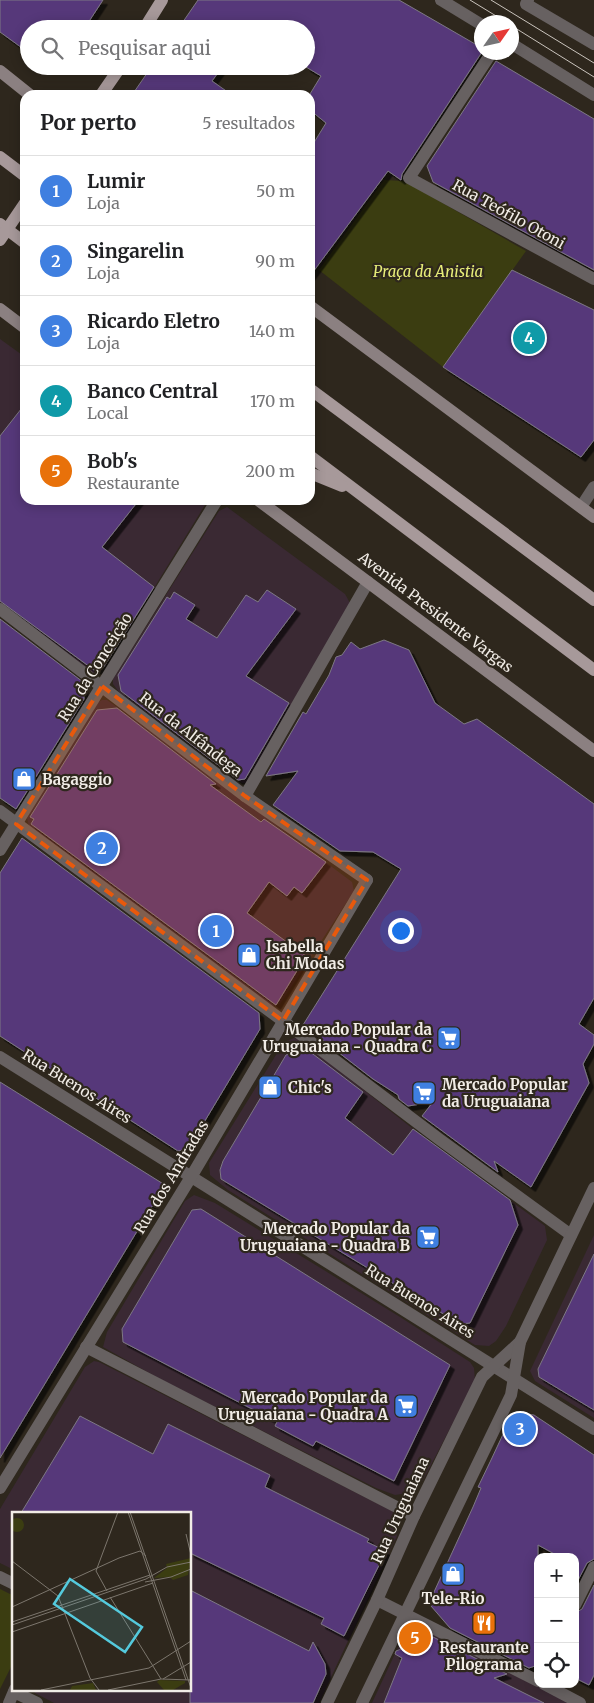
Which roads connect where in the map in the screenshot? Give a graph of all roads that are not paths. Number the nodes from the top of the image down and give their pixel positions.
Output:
1 (162, 0) edge
2 (441, 0) edge
3 (527, 2) edge
4 (150, 20) edge
5 (474, 20) edge
6 (594, 44) edge
7 (519, 48) edge
8 (487, 60) edge
9 (0, 71) edge
10 (115, 75) edge
11 (24, 90) edge
12 (105, 90) edge
13 (594, 95) edge
14 (0, 157) edge
15 (20, 172) edge
16 (20, 209) edge
17 (2, 231) edge
18 (20, 240) edge
19 (594, 279) edge
20 (0, 309) edge
21 (315, 310) edge
22 (20, 324) edge
23 (315, 393) edge
24 (315, 460) edge
25 (315, 474) edge
26 (594, 487) edge
27 (362, 495) junction
28 (214, 505) edge
29 (265, 505) edge
30 (581, 507) junction
31 (594, 517) edge
32 (368, 582) junction
33 (594, 600) edge
34 (0, 609) edge
35 (594, 670) edge
36 (102, 686) junction
37 (594, 751) edge
38 (245, 796) junction
39 (0, 811) edge
40 (16, 824) junction
41 (0, 850) edge
42 (367, 880) joint
43 (283, 1021) junction
44 (0, 1057) edge
45 (191, 1177) junction
46 (594, 1188) edge
47 (571, 1235) junction
48 (520, 1342) junction
49 (86, 1348) junction
50 (493, 1366) junction
51 (512, 1379) junction
52 (594, 1429) edge
53 (0, 1488) edge
54 (414, 1516) junction
55 (594, 1567) edge
56 (0, 1577) edge
57 (12, 1583) edge
58 (578, 1598) edge
59 (377, 1600) junction
60 (406, 1614) junction
61 (534, 1679) edge
62 (552, 1688) edge
63 (13, 1695) edge
64 (37, 1703) edge
65 (327, 1703) edge
66 (362, 1703) edge
67 (580, 1703) edge

1 - 4 main road
2 - 5 street
3 - 6 street
7 - 13 street
8 - 19 street, Rua Teófilo Otoni
9 - 11 main road
10 - 12 main road
14 - 15 main road
16 - 17 main road
17 - 18 main road
20 - 22 main road
21 - 30 main road
23 - 33 main road
24 - 27 main road
25 - 27 main road
26 - 30 street
27 - 35 main road
28 - 36 street, Rua da Conceição
29 - 32 main road, Avenida Presidente Vargas
30 - 31 main road
32 - 37 main road, Avenida Presidente Vargas
32 - 38 street
34 - 36 street, Rua da Alfândega
36 - 38 street, Rua da Alfândega
36 - 40 street, Rua da Conceição
38 - 42 street, Rua da Alfândega
39 - 40 street
40 - 41 street, Rua da Conceição
40 - 43 street
42 - 43 street, Rua dos Andradas
43 - 45 street, Rua dos Andradas
43 - 47 street
44 - 45 street, Rua Buenos Aires
45 - 49 street, Rua dos Andradas
45 - 50 street, Rua Buenos Aires
46 - 47 street, Rua Uruguaiana
47 - 48 street, Rua Uruguaiana
48 - 50 street, Rua Uruguaiana
48 - 51 street, Rua Uruguaiana
49 - 53 street, Rua dos Andradas
49 - 54 street
50 - 51 street, Rua Buenos Aires
50 - 54 street, Rua Uruguaiana
51 - 52 street, Rua Buenos Aires
51 - 60 street, Rua Uruguaiana
54 - 59 street, Rua Uruguaiana
55 - 58 street
56 - 57 street
59 - 60 street
59 - 65 street, Rua Uruguaiana
60 - 61 street
60 - 66 street, Rua Uruguaiana
62 - 67 street
63 - 64 street

